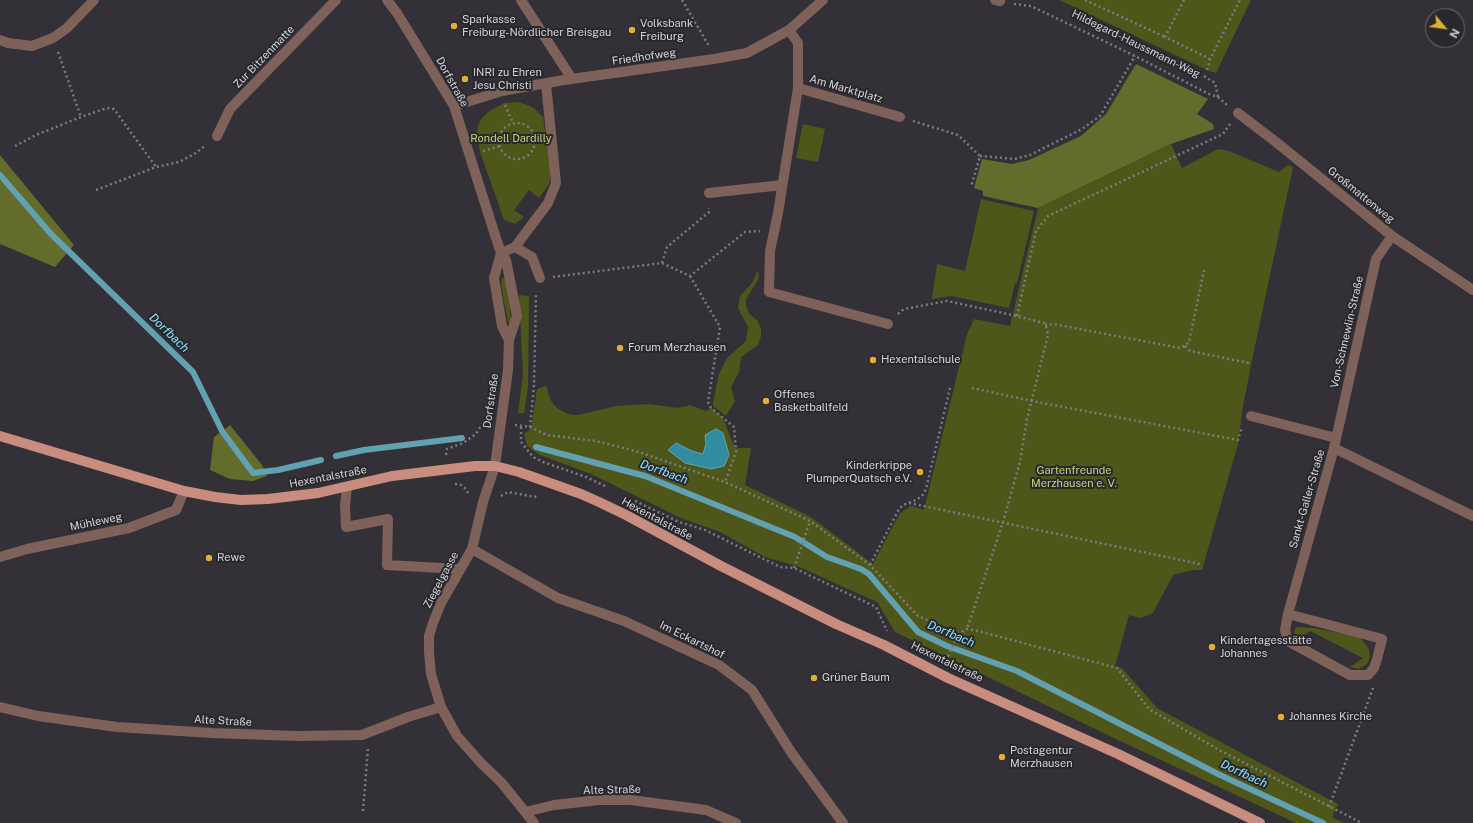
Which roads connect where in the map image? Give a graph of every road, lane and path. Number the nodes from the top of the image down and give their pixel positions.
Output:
1 (94, 0) edge
2 (336, 0) edge
3 (387, 0) edge
4 (521, 0) edge
5 (682, 0) edge
6 (823, 0) edge
7 (1085, 0) edge
8 (1184, 0) edge
9 (1240, 0) edge
10 (997, 1) edge
11 (789, 30) junction
12 (1165, 37) junction
13 (53, 38) junction
14 (0, 40) edge
15 (1135, 56) junction
16 (714, 59) junction
17 (1210, 59) junction
18 (1207, 70) dead end
19 (1204, 76) dead end
20 (572, 79) junction
21 (546, 84) junction
22 (798, 88) junction
23 (1218, 98) junction
24 (454, 106) junction
25 (1238, 113) junction
26 (81, 117) junction
27 (900, 117) joint
28 (217, 136) joint
29 (16, 146) dead end
30 (980, 156) junction
31 (516, 159) joint
32 (156, 167) junction
33 (782, 185) junction
34 (971, 187) dead end
35 (96, 190) dead end
36 (709, 193) joint
37 (774, 230) junction
38 (1392, 236) junction
39 (515, 246) junction
40 (501, 253) junction
41 (662, 263) junction
42 (1204, 270) dead end
43 (690, 276) junction
44 (540, 278) junction
45 (1473, 290) edge
46 (1017, 316) junction
47 (888, 324) joint
48 (1045, 325) junction
49 (509, 340) junction
50 (1185, 346) junction
51 (1249, 363) dead end
52 (950, 388) dead end
53 (972, 388) dead end
54 (1032, 400) junction
55 (1251, 416) joint
56 (501, 423) junction
57 (521, 426) junction
58 (530, 427) junction
59 (0, 436) edge
60 (1335, 443) junction
61 (495, 466) junction
62 (725, 482) junction
63 (347, 487) junction
64 (607, 488) dead end
65 (184, 491) junction
66 (629, 498) dead end
67 (909, 503) junction
68 (1473, 516) edge
69 (810, 521) junction
70 (1003, 522) junction
71 (472, 549) junction
72 (0, 557) edge
73 (1200, 564) dead end
74 (870, 565) junction
75 (794, 568) junction
76 (460, 569) junction
77 (1288, 614) junction
78 (967, 629) junction
79 (958, 634) junction
80 (884, 645) junction
81 (949, 655) dead end
82 (1368, 675) junction
83 (0, 707) edge
84 (441, 707) junction
85 (369, 744) dead end
86 (1329, 807) junction
87 (363, 811) dead end
88 (525, 812) junction
89 (534, 823) edge
90 (736, 823) edge
91 (843, 823) edge
92 (1260, 823) edge
93 (1362, 823) edge

1 - 13 street
2 - 28 street, Zur Bitzenmatte
3 - 24 street, Dorfstraße
4 - 20 street
5 - 16 path
6 - 11 street, Friedhofweg
7 - 12 path
8 - 12 path
9 - 17 path
10 - 15 path, Hildegard-Haussmann-Weg
11 - 16 street, Friedhofweg
11 - 22 street, Am Marktplatz
12 - 17 path
13 - 14 street
13 - 26 path
15 - 23 path, Hildegard-Haussmann-Weg
15 - 30 path
16 - 20 street, Friedhofweg
17 - 18 path
19 - 23 path
20 - 21 street, Friedhofweg
21 - 24 street, Friedhofweg
21 - 39 street
22 - 27 street, Am Marktplatz
22 - 33 street
23 - 25 path, Hildegard-Haussmann-Weg
24 - 40 street, Dorfstraße
25 - 38 street, Großmattenweg
25 - 46 path
26 - 29 path
26 - 32 path
27 - 30 path
28 - 32 path
30 - 34 path
31 - 31 path
32 - 35 path
33 - 36 street
33 - 37 street
36 - 41 path
37 - 43 path
37 - 47 street
38 - 45 street, Großmattenweg
38 - 60 street, Von-Schnewlin-Straße
39 - 40 street
39 - 44 street
40 - 49 street, Dorfstraße
40 - 49 street, Dorfstraße
41 - 43 path
41 - 44 path
42 - 50 path
43 - 62 path
44 - 58 path
46 - 47 path
46 - 48 path
48 - 50 path
48 - 54 path
49 - 56 street, Dorfstraße
50 - 51 path
52 - 67 path
53 - 54 path
54 - 55 path
54 - 70 path
55 - 60 street
56 - 57 path
56 - 61 street, Dorfstraße
57 - 58 path
57 - 64 path
58 - 62 path
59 - 65 main road, Hexentalstraße
60 - 68 street, Sankt-Galler-Straße
60 - 77 street, Sankt-Galler-Straße
61 - 63 main road, Hexentalstraße
61 - 71 street, Ziegelgasse
61 - 80 main road, Hexentalstraße
62 - 69 path
63 - 65 main road, Hexentalstraße
63 - 76 street
65 - 72 street, Mühleweg
66 - 75 path
67 - 70 path
67 - 74 path
69 - 74 path
69 - 75 path
70 - 73 path
70 - 78 path
71 - 76 street, Ziegelgasse
71 - 91 street, Im Eckartshof
74 - 79 path
75 - 80 path
76 - 84 street, Ziegelgasse
77 - 82 street, Sankt-Galler-Straße
77 - 82 street
78 - 79 path
78 - 86 path
79 - 81 path
80 - 92 main road, Hexentalstraße
82 - 86 path
83 - 84 street, Alte Straße
84 - 88 street, Ziegelgasse
85 - 87 path
86 - 93 path
88 - 89 street
88 - 90 street, Alte Straße

